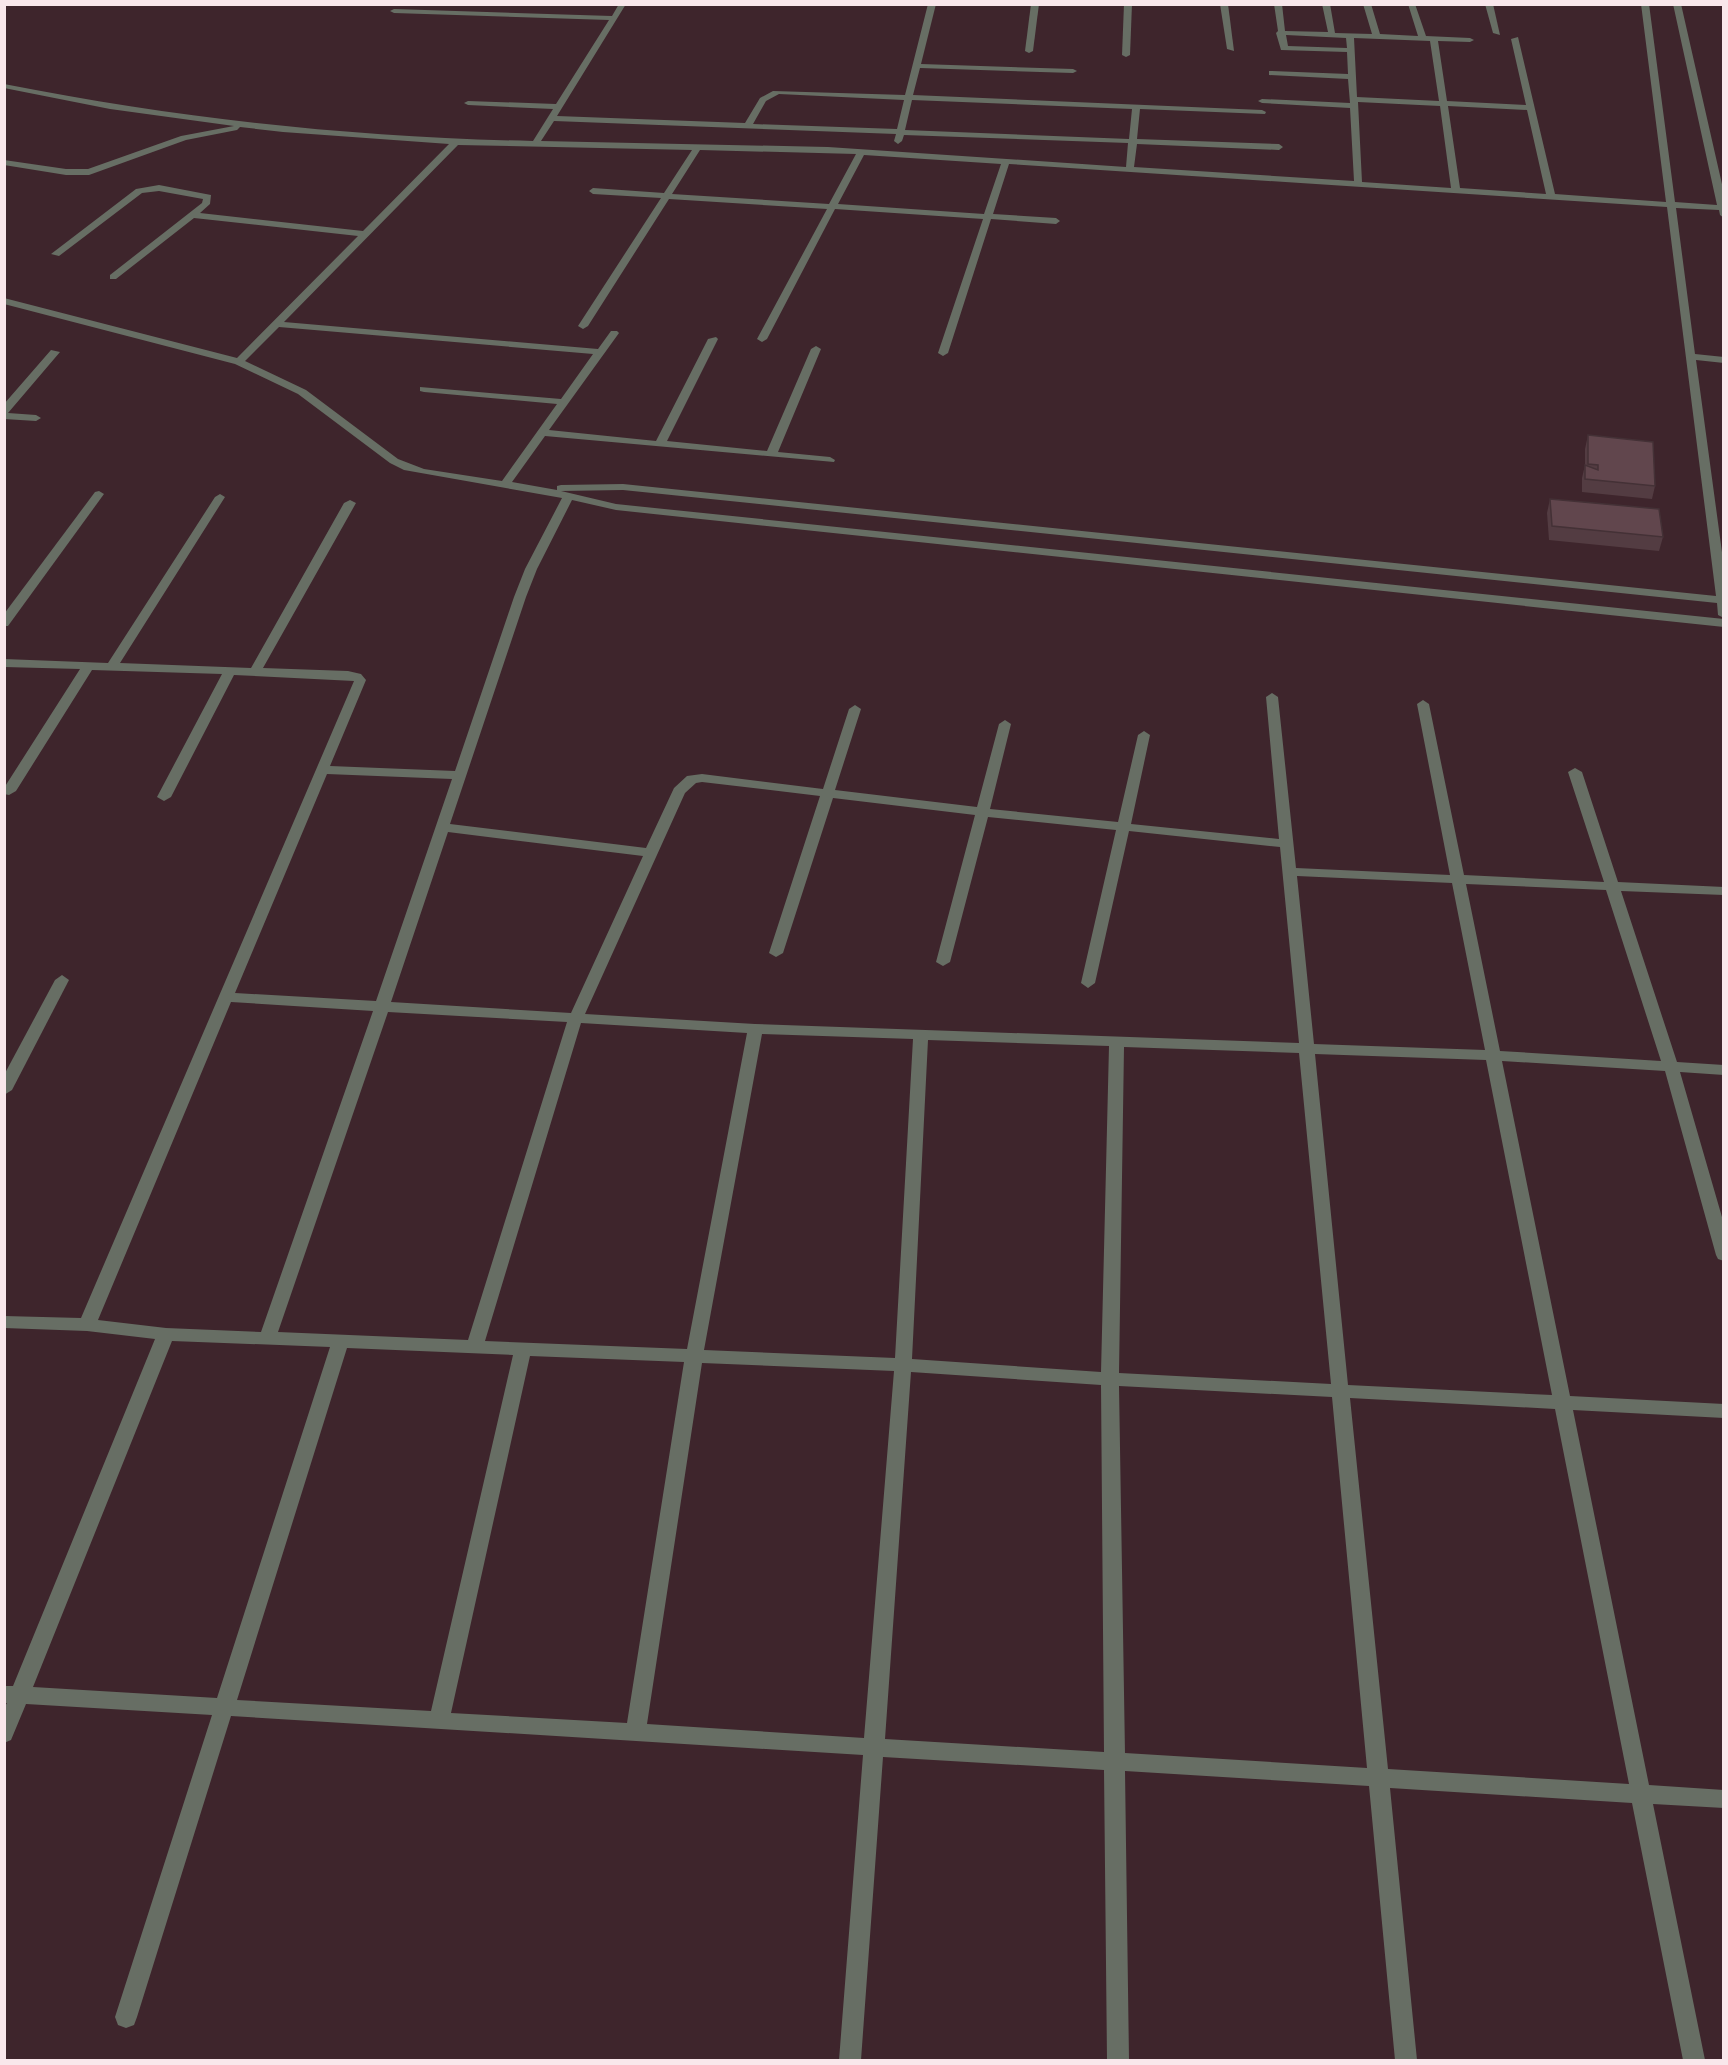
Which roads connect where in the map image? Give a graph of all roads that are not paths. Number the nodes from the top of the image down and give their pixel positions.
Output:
1 (623, 4) edge
2 (932, 4) edge
3 (1035, 4) edge
4 (1128, 4) edge
5 (1224, 4) edge
6 (1278, 4) edge
7 (1326, 4) edge
8 (1366, 4) edge
9 (1411, 4) edge
10 (1489, 4) edge
11 (1646, 4) edge
12 (1677, 4) edge
13 (394, 11) dead end
14 (614, 18) junction
15 (1280, 33) junction
16 (1497, 33) dead end
17 (1332, 35) junction
18 (1350, 36) junction
19 (1377, 37) junction
20 (1423, 39) junction
21 (1434, 39) junction
22 (1515, 39) dead end
23 (1470, 40) dead end
24 (1231, 49) dead end
25 (1350, 50) junction
26 (1029, 51) dead end
27 (1126, 56) dead end
28 (916, 66) junction
29 (1073, 71) dead end
30 (1272, 73) dead end
31 (1352, 77) junction
32 (4, 86) edge
33 (910, 97) junction
34 (1262, 101) dead end
35 (1353, 102) junction
36 (468, 103) dead end
37 (1442, 103) junction
38 (558, 107) junction
39 (1136, 107) junction
40 (1531, 108) junction
41 (1262, 112) dead end
42 (551, 118) junction
43 (250, 126) junction
44 (748, 126) junction
45 (901, 132) junction
46 (1133, 141) junction
47 (456, 142) junction
48 (535, 144) junction
49 (697, 147) junction
50 (1279, 147) dead end
51 (861, 152) junction
52 (894, 154) junction
53 (1006, 161) junction
54 (4, 162) edge
55 (1130, 169) junction
56 (1358, 184) junction
57 (1456, 190) junction
58 (593, 191) dead end
59 (666, 196) junction
60 (1551, 196) junction
61 (1670, 204) junction
62 (832, 206) junction
63 (1723, 210) edge
64 (192, 215) junction
65 (988, 216) junction
66 (1056, 220) dead end
67 (365, 234) junction
68 (56, 254) dead end
69 (113, 277) dead end
70 (4, 301) edge
71 (274, 326) junction
72 (583, 326) dead end
73 (614, 333) dead end
74 (713, 339) dead end
75 (762, 339) dead end
76 (816, 349) dead end
77 (55, 352) dead end
78 (599, 352) junction
79 (943, 353) dead end
80 (1689, 356) junction
81 (1724, 360) edge
82 (239, 362) junction
83 (424, 389) dead end
84 (565, 402) junction
85 (4, 414) edge
86 (36, 418) dead end
87 (542, 433) junction
88 (660, 444) junction
89 (771, 455) junction
90 (830, 460) dead end
91 (505, 484) junction
92 (537, 489) junction
93 (99, 494) dead end
94 (569, 496) junction
95 (220, 497) dead end
96 (350, 503) dead end
97 (1722, 600) edge
98 (1724, 615) edge
99 (4, 623) edge
100 (1724, 623) edge
101 (4, 663) edge
102 (88, 667) junction
103 (112, 668) junction
104 (229, 672) junction
105 (254, 673) junction
106 (1272, 697) dead end
107 (1423, 704) dead end
108 (855, 709) dead end
109 (1005, 724) dead end
110 (1144, 735) dead end
111 (323, 770) junction
112 (1575, 772) dead end
113 (460, 775) junction
114 (9, 791) dead end
115 (828, 794) junction
116 (164, 797) dead end
117 (982, 812) junction
118 (442, 827) junction
119 (1123, 827) junction
120 (1287, 844) junction
121 (651, 853) junction
122 (1290, 872) junction
123 (1457, 879) junction
124 (1612, 886) junction
125 (1724, 891) edge
126 (776, 953) dead end
127 (943, 962) dead end
128 (62, 980) dead end
129 (1088, 983) dead end
130 (225, 997) junction
131 (382, 1007) junction
132 (575, 1020) junction
133 (755, 1029) junction
134 (921, 1034) junction
135 (1117, 1041) junction
136 (1308, 1047) junction
137 (1492, 1055) junction
138 (1671, 1067) junction
139 (1724, 1070) edge
140 (4, 1090) edge
141 (1724, 1255) edge
142 (4, 1322) edge
143 (87, 1325) junction
144 (166, 1334) junction
145 (267, 1338) junction
146 (340, 1342) junction
147 (474, 1348) junction
148 (524, 1350) junction
149 (694, 1357) junction
150 (903, 1365) junction
151 (1110, 1379) junction
152 (1340, 1390) junction
153 (1563, 1402) junction
154 (1724, 1411) edge
155 (12, 1694) edge
156 (226, 1707) junction
157 (439, 1720) junction
158 (636, 1732) junction
159 (4, 1734) edge
160 (875, 1748) junction
161 (1114, 1762) junction
162 (1379, 1778) junction
163 (1641, 1794) junction
164 (1724, 1799) edge
165 (126, 2017) dead end
166 (850, 2061) edge
167 (1118, 2061) edge
168 (1406, 2061) edge
169 (1694, 2061) edge

1 - 14 street
2 - 28 street
3 - 26 street
4 - 27 street
5 - 24 street
6 - 15 street
7 - 17 street
8 - 19 street
9 - 20 street
10 - 16 street
11 - 61 street
12 - 63 street
13 - 14 street
14 - 38 street
15 - 17 street
15 - 25 street
17 - 18 street
18 - 19 street
18 - 25 street
19 - 20 street
20 - 21 street
21 - 23 street
21 - 37 street
22 - 40 street
25 - 31 street
28 - 29 street
28 - 33 street
30 - 31 street
31 - 35 street
32 - 43 street
33 - 39 street
33 - 44 street
33 - 45 street
34 - 35 street
35 - 37 street
35 - 56 street
36 - 38 street
37 - 40 street
37 - 57 street
38 - 42 street
39 - 41 street
39 - 46 street
40 - 60 street
42 - 44 street
42 - 48 street
43 - 47 street
43 - 54 street
44 - 45 street
45 - 46 street
45 - 52 street
46 - 50 street
46 - 55 street
47 - 48 street
47 - 67 street
48 - 49 street
49 - 51 street
49 - 59 street
51 - 52 street
51 - 62 street
52 - 53 street
53 - 55 street
53 - 65 street
55 - 56 street
56 - 57 street
57 - 60 street
58 - 59 street
59 - 62 street
59 - 72 street
60 - 61 street
61 - 63 street
61 - 80 street
62 - 65 street
62 - 75 street
64 - 67 street
64 - 68 street
64 - 69 street
65 - 66 street
65 - 79 street
67 - 71 street
70 - 82 street
71 - 78 street
71 - 82 street
73 - 78 street
74 - 88 street
76 - 89 street
77 - 85 street
78 - 84 street
80 - 81 street
80 - 97 street
82 - 91 street
83 - 84 street
84 - 87 street
85 - 86 street
87 - 88 street
87 - 91 street
88 - 89 street
89 - 90 street
91 - 92 street
92 - 94 street
92 - 97 street
93 - 99 street
94 - 100 street
94 - 113 street
95 - 103 street
96 - 105 street
97 - 98 street
101 - 102 street
102 - 103 street
102 - 114 street
103 - 104 street
104 - 105 street
104 - 116 street
105 - 111 street
106 - 120 street
107 - 123 street
108 - 115 street
109 - 117 street
110 - 119 street
111 - 113 street
111 - 130 street
112 - 124 street
113 - 118 street
115 - 117 street
115 - 121 street
115 - 126 street
117 - 119 street
117 - 127 street
118 - 121 street
118 - 131 street
119 - 120 street
119 - 129 street
120 - 122 street
121 - 132 street
122 - 123 street
122 - 136 street
123 - 124 street
123 - 137 street
124 - 125 street
124 - 138 street
128 - 140 street
130 - 131 street
130 - 143 street
131 - 132 street
131 - 145 street
132 - 133 street
132 - 147 street
133 - 134 street
133 - 149 street
134 - 135 street
134 - 150 street
135 - 136 street
135 - 151 street
136 - 137 street
136 - 152 street
137 - 138 street
137 - 153 street
138 - 139 street
138 - 141 street
142 - 143 street
143 - 144 street
144 - 145 street
144 - 155 street
145 - 146 street
146 - 147 street
146 - 156 street
147 - 148 street
148 - 149 street
148 - 157 street
149 - 150 street
149 - 158 street
150 - 151 street
150 - 160 street
151 - 152 street
151 - 161 street
152 - 153 street
152 - 162 street
153 - 154 street
153 - 163 street
155 - 156 street
155 - 159 street
156 - 157 street
156 - 165 street
157 - 158 street
158 - 160 street
160 - 161 street
160 - 166 street
161 - 162 street
161 - 167 street
162 - 163 street
162 - 168 street
163 - 164 street
163 - 169 street

